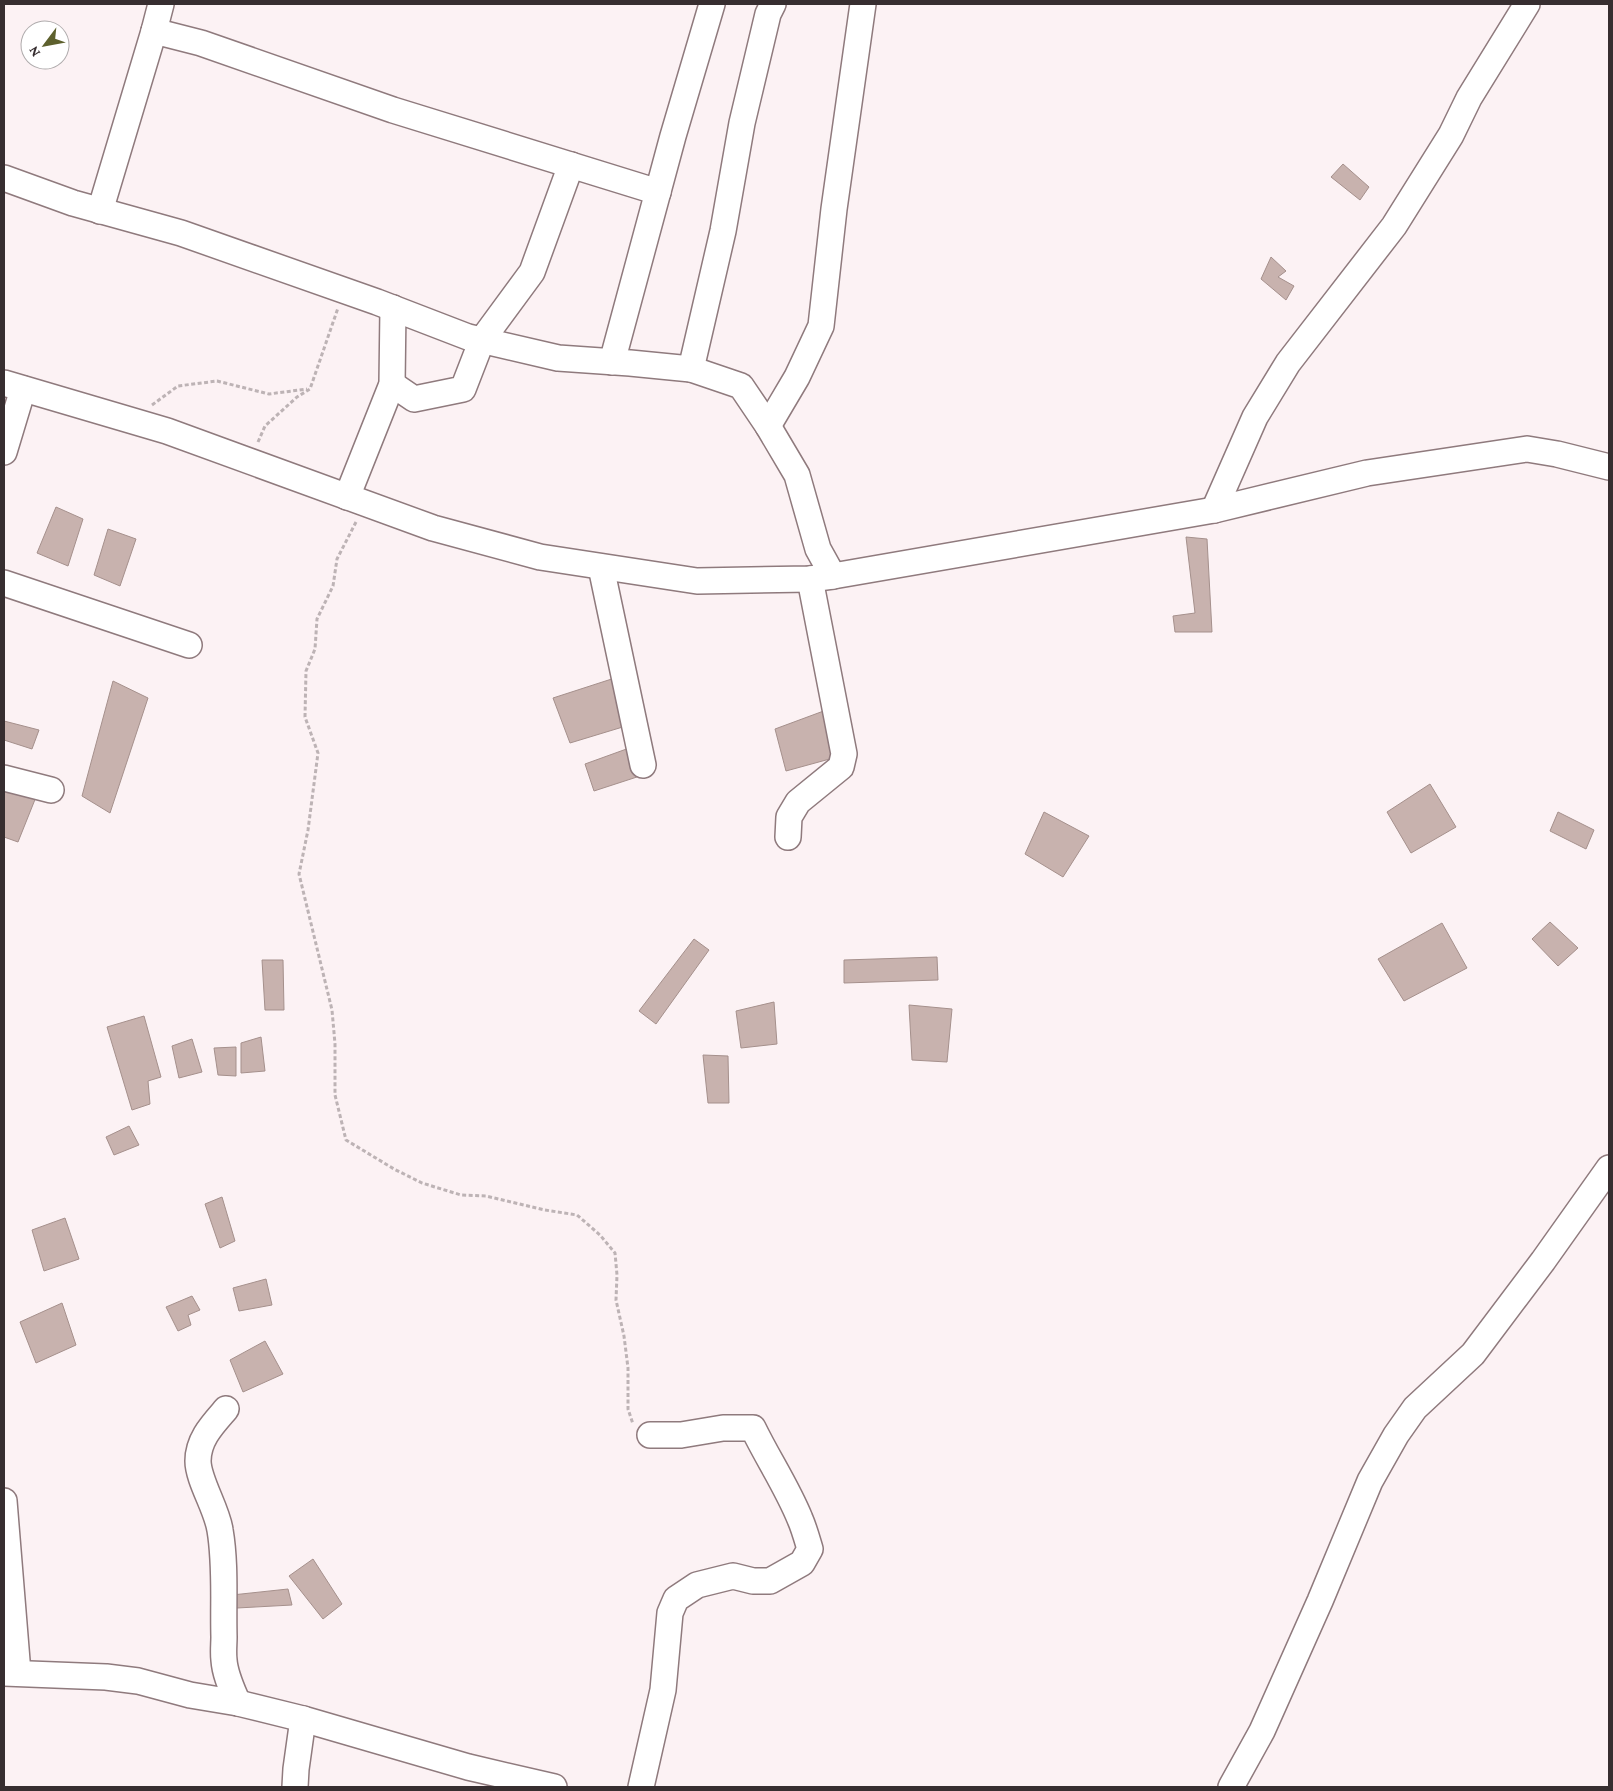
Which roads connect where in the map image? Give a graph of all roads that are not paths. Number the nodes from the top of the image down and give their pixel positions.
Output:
1 (161, 4) edge
2 (710, 4) edge
3 (772, 4) edge
4 (863, 4) edge
5 (1527, 4) edge
6 (154, 31) junction
7 (572, 165) junction
8 (4, 178) edge
9 (658, 192) junction
10 (100, 211) junction
11 (393, 308) junction
12 (482, 340) junction
13 (612, 362) junction
14 (691, 370) junction
15 (392, 384) junction
16 (14, 386) edge
17 (768, 426) junction
18 (4, 452) edge
19 (1609, 466) edge
20 (355, 500) junction
21 (1214, 510) junction
22 (601, 567) junction
23 (821, 577) junction
24 (4, 583) edge
25 (189, 644) dead end
26 (643, 765) dead end
27 (4, 778) edge
28 (51, 790) dead end
29 (788, 837) dead end
30 (1609, 1168) edge
31 (226, 1409) dead end
32 (650, 1435) road end
33 (4, 1501) edge
34 (11, 1673) edge
35 (238, 1703) junction
36 (303, 1719) junction
37 (295, 1787) edge
38 (554, 1787) edge
39 (642, 1787) edge
40 (1231, 1787) edge

1 - 6 street
2 - 9 street
3 - 14 street
4 - 17 street
5 - 21 street
6 - 7 street
6 - 10 street
7 - 9 street
7 - 12 street
8 - 10 street
9 - 13 street
10 - 11 street
11 - 12 street
11 - 15 street
12 - 13 street
12 - 15 street
13 - 14 street
14 - 17 street
15 - 20 street
16 - 18 street
16 - 20 street
17 - 23 street
19 - 21 street
20 - 22 street
21 - 23 street
22 - 23 street
22 - 26 street
23 - 29 street
24 - 25 street
27 - 28 street
30 - 40 street
31 - 35 street
32 - 39 street
33 - 34 street
34 - 35 street
35 - 36 street
36 - 37 street
36 - 38 street

